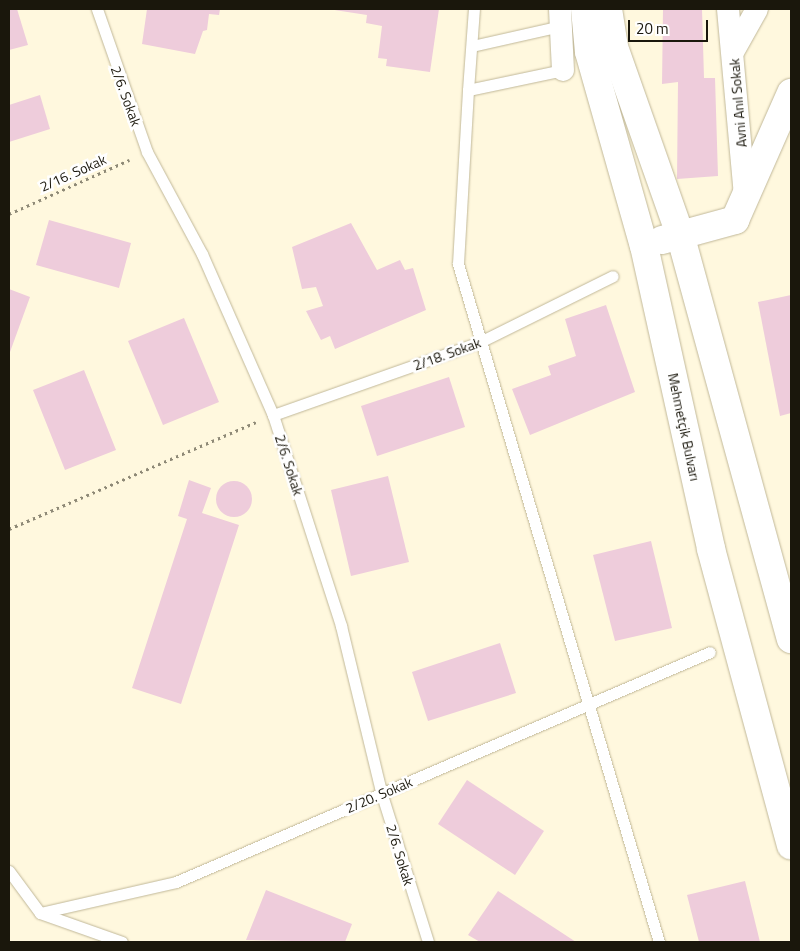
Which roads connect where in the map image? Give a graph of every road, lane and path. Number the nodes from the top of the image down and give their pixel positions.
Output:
1 (97, 9) edge
2 (474, 9) edge
3 (585, 9) edge
4 (608, 9) edge
5 (728, 9) edge
6 (757, 9) edge
7 (560, 17) edge
8 (472, 46) junction
9 (601, 49) junction
10 (734, 50) junction
11 (563, 70) junction
12 (468, 90) junction
13 (791, 93) edge
14 (147, 152) junction
15 (745, 197) junction
16 (9, 214) edge
17 (680, 234) junction
18 (644, 246) junction
19 (613, 276) dead end
20 (480, 342) junction
21 (273, 415) junction
22 (9, 529) edge
23 (791, 639) edge
24 (710, 652) dead end
25 (590, 703) junction
26 (382, 795) junction
27 (791, 845) edge
28 (9, 871) edge
29 (40, 913) junction
30 (122, 942) edge
31 (428, 942) edge
32 (659, 942) edge

1 - 14 lane, 2/6. Sokak
2 - 8 lane
3 - 9 main road, Mehmetçik Bulvarı
4 - 9 main road, Mehmetçik Bulvarı
5 - 10 street, Avni Anıl Sokak
6 - 10 street
7 - 8 lane
7 - 11 street
8 - 12 lane
9 - 11 street
9 - 17 main road, Mehmetçik Bulvarı
9 - 18 main road, Mehmetçik Bulvarı
10 - 15 street, Avni Anıl Sokak
11 - 12 lane
12 - 20 lane
13 - 15 main road
14 - 16 path, 2/16. Sokak
14 - 21 lane, 2/6. Sokak
15 - 17 main road
17 - 18 main road
17 - 23 main road, Mehmetçik Bulvarı
18 - 27 main road, Mehmetçik Bulvarı
19 - 20 lane, 2/18. Sokak
20 - 21 lane, 2/18. Sokak
20 - 25 lane
21 - 22 path
21 - 26 lane, 2/6. Sokak
24 - 25 lane, 2/20. Sokak
25 - 26 lane, 2/20. Sokak
25 - 32 lane
26 - 29 lane, 2/20. Sokak
26 - 31 lane, 2/6. Sokak
28 - 29 lane
29 - 30 lane

